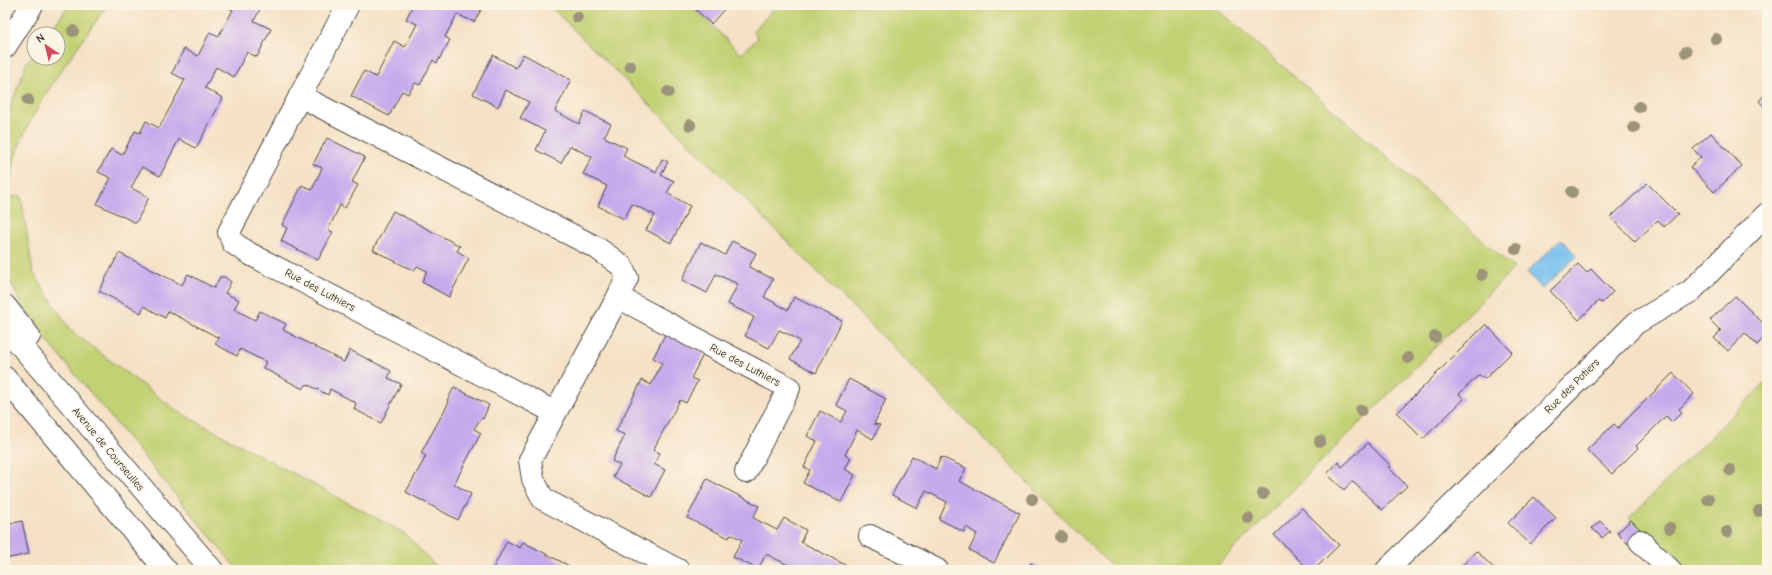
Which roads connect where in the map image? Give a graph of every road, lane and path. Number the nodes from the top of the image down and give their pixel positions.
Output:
1 (32, 5) edge
2 (348, 5) edge
3 (8, 38) edge
4 (300, 96) junction
5 (1767, 214) edge
6 (618, 297) junction
7 (5, 306) edge
8 (5, 327) edge
9 (5, 378) edge
10 (15, 401) edge
11 (554, 412) junction
12 (746, 472) dead end
13 (870, 536) dead end
14 (1640, 541) dead end
15 (196, 552) junction
16 (166, 570) edge
17 (212, 570) edge
18 (678, 570) edge
19 (937, 570) edge
20 (1387, 570) edge
21 (1670, 570) edge

1 - 3 street
2 - 4 street, Rue des Luthiers
4 - 6 street
4 - 11 street, Rue des Luthiers
5 - 20 street, Rue des Potiers
6 - 11 street
6 - 12 street, Rue des Luthiers
7 - 15 street
8 - 15 street, Avenue de Courseulles
9 - 10 street
10 - 16 street
11 - 18 street
13 - 19 street
14 - 21 street
15 - 17 street, Avenue de Courseulles

